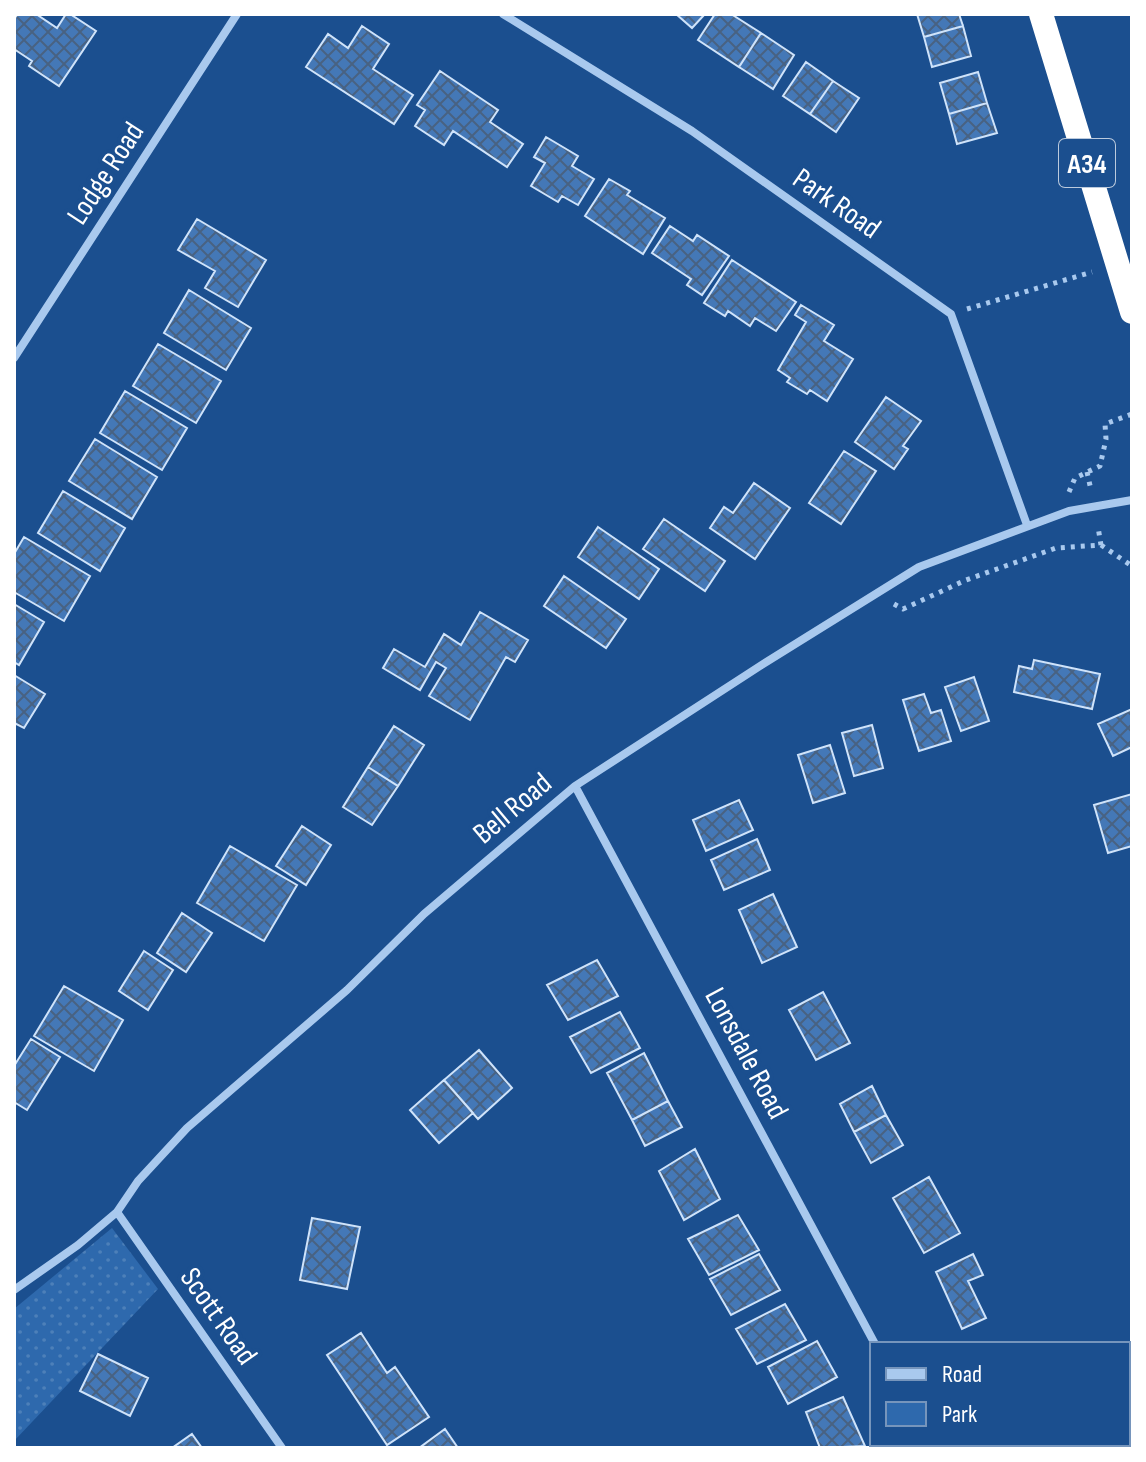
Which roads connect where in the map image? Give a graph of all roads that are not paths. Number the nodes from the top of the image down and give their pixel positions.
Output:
1 (237, 14) edge
2 (503, 14) edge
3 (1041, 14) edge
4 (1132, 312) edge
5 (14, 358) edge
6 (1132, 500) edge
7 (1027, 525) junction
8 (575, 786) junction
9 (117, 1212) junction
10 (14, 1290) edge
11 (874, 1342) edge
12 (282, 1448) edge

1 - 5 street, Lodge Road
2 - 7 street, Park Road
3 - 4 highway, A34
6 - 7 street, Bell Road
7 - 8 street, Bell Road
8 - 9 street, Bell Road
8 - 11 street, Lonsdale Road
9 - 10 street, Bell Road
9 - 12 street, Scott Road

